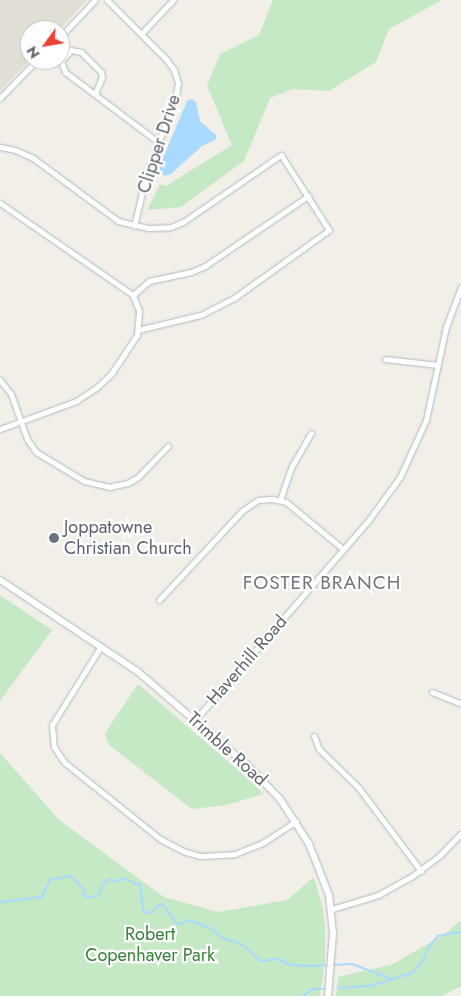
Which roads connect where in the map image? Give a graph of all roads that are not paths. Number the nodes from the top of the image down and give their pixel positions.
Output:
1 (95, 0) edge
2 (107, 0) edge
3 (173, 0) edge
4 (70, 26) edge
5 (141, 34) junction
6 (27, 70) edge
7 (95, 94) junction
8 (0, 98) edge
9 (158, 142) junction
10 (0, 146) edge
11 (308, 196) junction
12 (0, 203) edge
13 (134, 226) junction
14 (461, 287) edge
15 (132, 295) junction
16 (138, 330) junction
17 (385, 358) dead end
18 (438, 365) junction
19 (0, 380) edge
20 (20, 421) junction
21 (0, 429) edge
22 (311, 433) dead end
23 (168, 446) dead end
24 (280, 500) junction
25 (343, 549) junction
26 (0, 580) edge
27 (158, 600) dead end
28 (101, 646) junction
29 (432, 692) dead end
30 (461, 704) edge
31 (195, 720) junction
32 (314, 736) dead end
33 (296, 821) junction
34 (461, 833) edge
35 (421, 870) junction
36 (332, 908) junction
37 (328, 996) edge

1 - 4 street
2 - 5 street, Clipper Drive
3 - 5 street
5 - 9 street, Clipper Drive
6 - 8 street
7 - 7 street
7 - 9 street
9 - 13 street, Clipper Drive
10 - 13 street
11 - 13 street
11 - 15 street
11 - 16 street
12 - 15 street
14 - 18 street, Haverhill Road
15 - 16 street
16 - 20 street
17 - 18 street
18 - 25 street, Haverhill Road
19 - 20 street
20 - 21 street
20 - 23 street
22 - 24 street
24 - 25 street
24 - 27 street
25 - 31 street, Haverhill Road
26 - 28 street, Trimble Road
28 - 31 street, Trimble Road
28 - 33 street
29 - 30 street
31 - 33 street, Trimble Road
32 - 35 street
33 - 36 street, Trimble Road
34 - 35 street
35 - 36 street
36 - 37 street, Trimble Road

